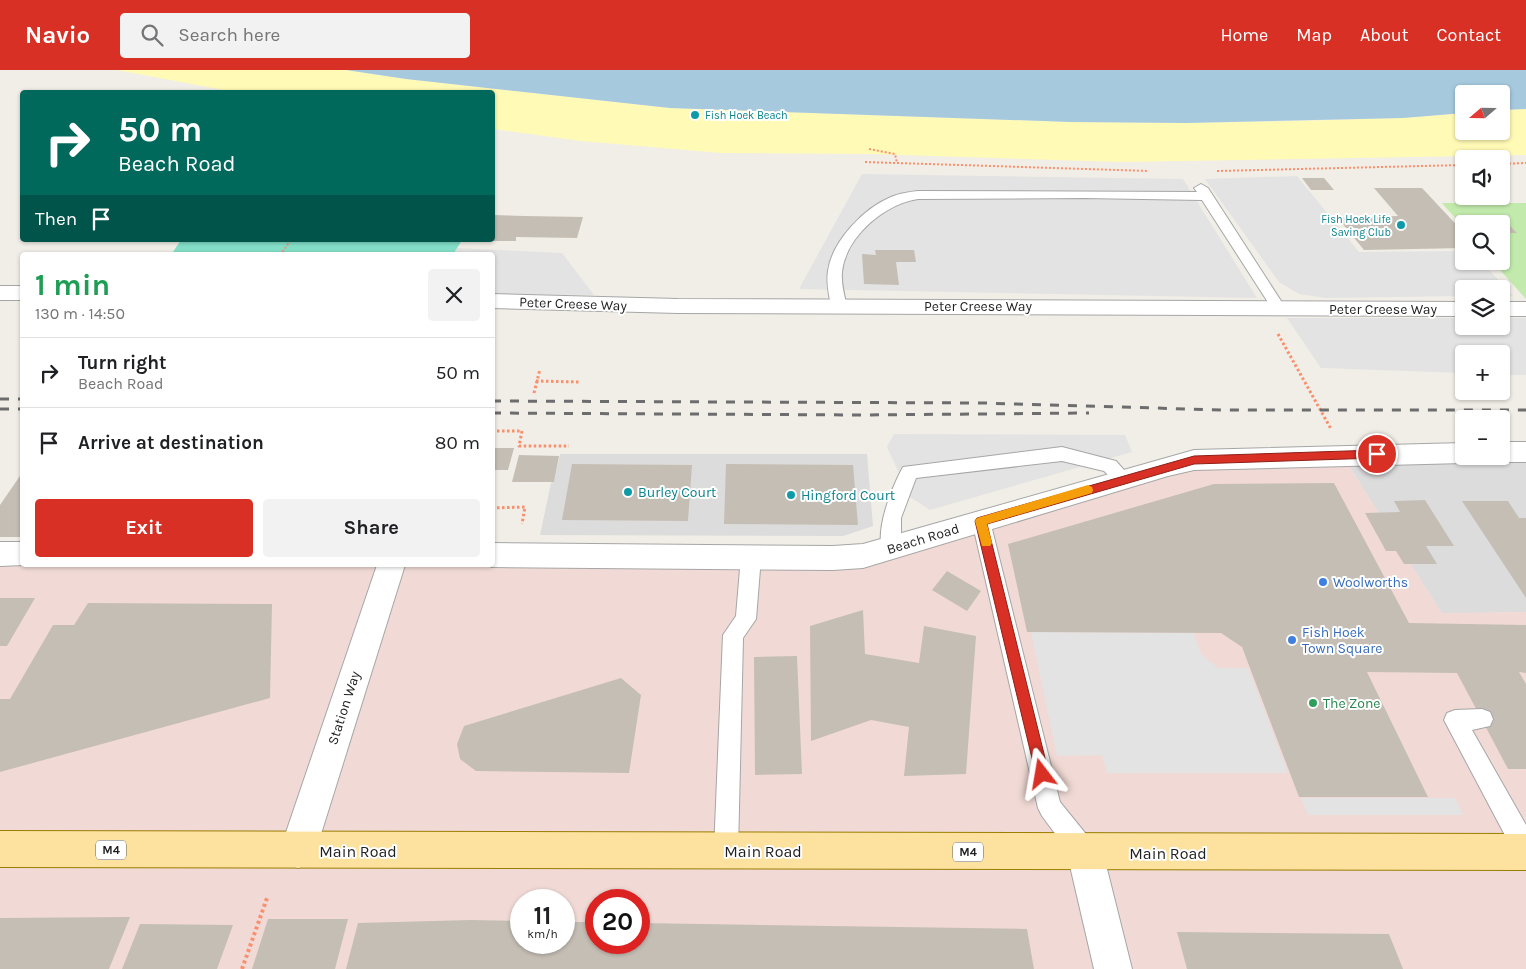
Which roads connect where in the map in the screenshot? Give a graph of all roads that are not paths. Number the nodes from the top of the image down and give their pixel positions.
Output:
1 (0, 293) edge
2 (20, 294) edge
3 (495, 301) edge
4 (839, 306) junction
5 (1271, 307) junction
6 (1455, 309) edge
7 (1510, 309) edge
8 (1526, 309) edge
9 (1510, 452) edge
10 (1526, 452) edge
11 (1455, 453) edge
12 (1123, 479) junction
13 (981, 521) junction
14 (891, 549) junction
15 (0, 554) edge
16 (20, 554) edge
17 (495, 556) edge
18 (751, 557) junction
19 (389, 567) edge
20 (1482, 719) dead end
21 (0, 849) edge
22 (298, 850) junction
23 (726, 851) junction
24 (1526, 851) edge
25 (1085, 853) junction
26 (1113, 969) edge

1 - 2 street
3 - 4 street, Peter Creese Way
4 - 5 street, Peter Creese Way
4 - 5 lane
5 - 6 street, Peter Creese Way
7 - 8 street
9 - 10 street
11 - 12 street, Beach Road
12 - 13 street, Beach Road
12 - 14 lane
13 - 14 street, Beach Road
13 - 25 lane
14 - 18 street, Beach Road
15 - 16 street
17 - 18 street, Beach Road
18 - 23 lane
19 - 22 street, Station Way
20 - 24 lane
21 - 22 main road, Main Road / M4
22 - 23 main road, Main Road / M4
23 - 25 main road, Main Road / M4
24 - 25 main road, Main Road / M4
25 - 26 street

